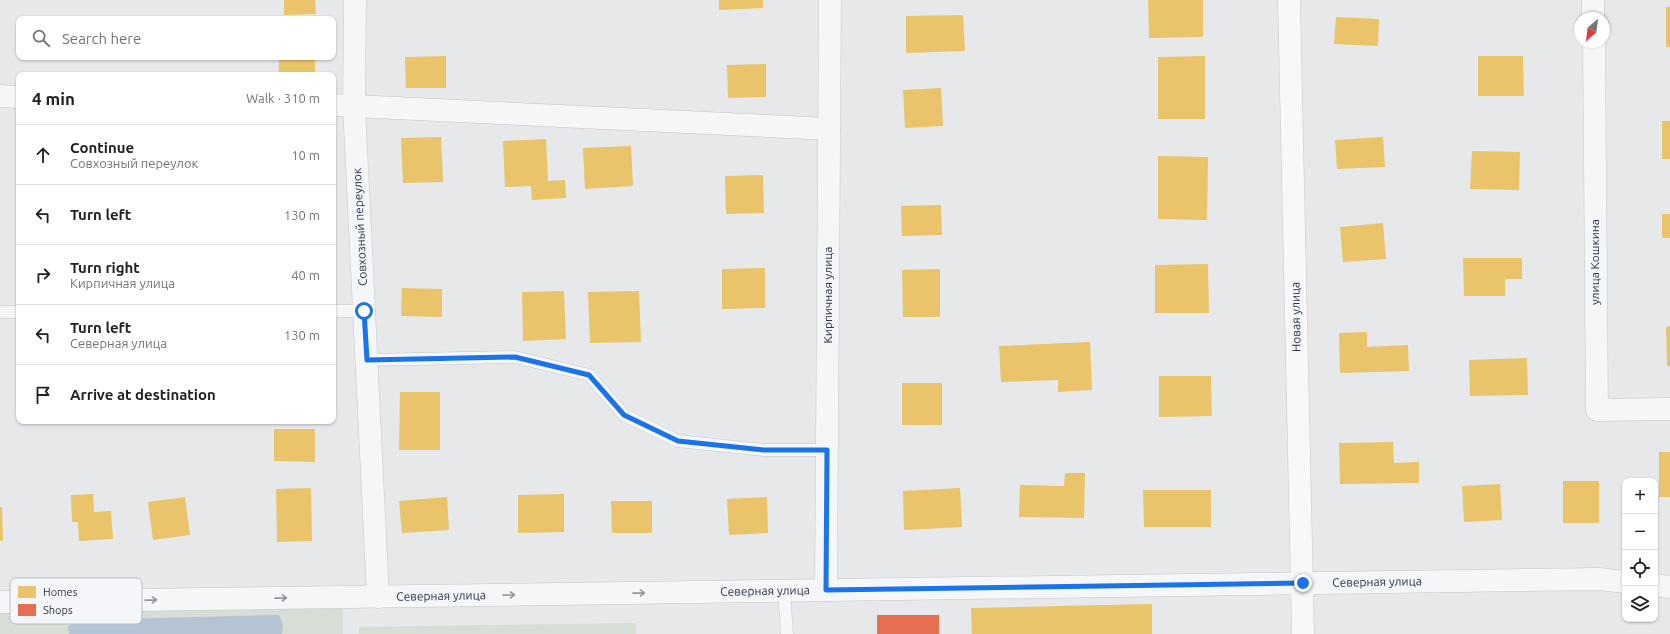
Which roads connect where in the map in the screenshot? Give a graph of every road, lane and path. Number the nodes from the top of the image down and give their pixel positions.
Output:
1 (355, 0) edge
2 (830, 0) edge
3 (1289, 0) edge
4 (1593, 0) edge
5 (1594, 12) edge
6 (1594, 48) edge
7 (0, 96) edge
8 (16, 97) edge
9 (344, 105) edge
10 (829, 129) junction
11 (336, 311) edge
12 (364, 311) junction
13 (0, 312) edge
14 (16, 312) edge
15 (367, 360) junction
16 (1670, 409) edge
17 (827, 450) junction
18 (1622, 582) edge
19 (1303, 583) junction
20 (1658, 585) edge
21 (1670, 587) edge
22 (826, 590) junction
23 (784, 591) junction
24 (378, 597) junction
25 (142, 600) edge
26 (0, 602) edge
27 (10, 602) edge
28 (787, 634) edge
29 (1303, 634) edge

1 - 9 street, Совхозный переулок
2 - 10 street, Кирпичная улица
3 - 19 street, Новая улица
4 - 5 street
6 - 16 street, улица Кошкина
7 - 8 street
9 - 10 street
9 - 12 street, Совхозный переулок
10 - 17 street, Кирпичная улица
11 - 12 lane
12 - 15 street, Совхозный переулок
13 - 14 lane
15 - 17 lane
15 - 24 street, Совхозный переулок
17 - 22 street, Кирпичная улица
18 - 19 street, Северная улица
19 - 22 street, Северная улица
19 - 29 street, Новая улица
20 - 21 street
22 - 23 street, Северная улица
24 -> 23 street, Северная улица
23 - 28 lane
25 -> 24 street, Северная улица
26 -> 27 street, Северная улица

